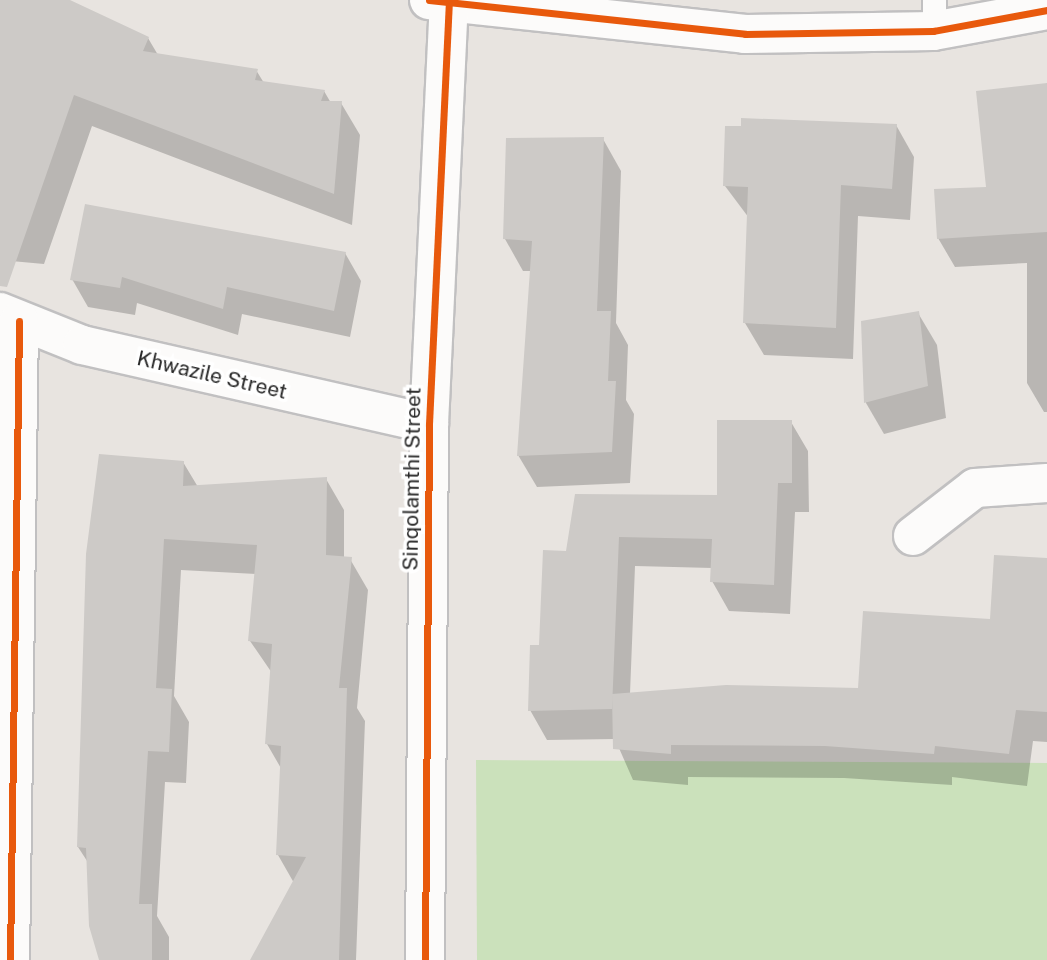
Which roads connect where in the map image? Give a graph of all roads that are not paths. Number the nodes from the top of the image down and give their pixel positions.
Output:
1 (442, 2) edge
2 (1047, 10) edge
3 (933, 15) edge
4 (10, 316) edge
5 (429, 424) junction
6 (1047, 482) edge
7 (913, 536) dead end
8 (10, 960) edge
9 (425, 960) edge

1 - 3 street
1 - 5 street, Sinqolamthi Street
2 - 3 street
4 - 5 street, Khwazile Street
4 - 8 street
5 - 9 street, Sinqolamthi Street
6 - 7 street

